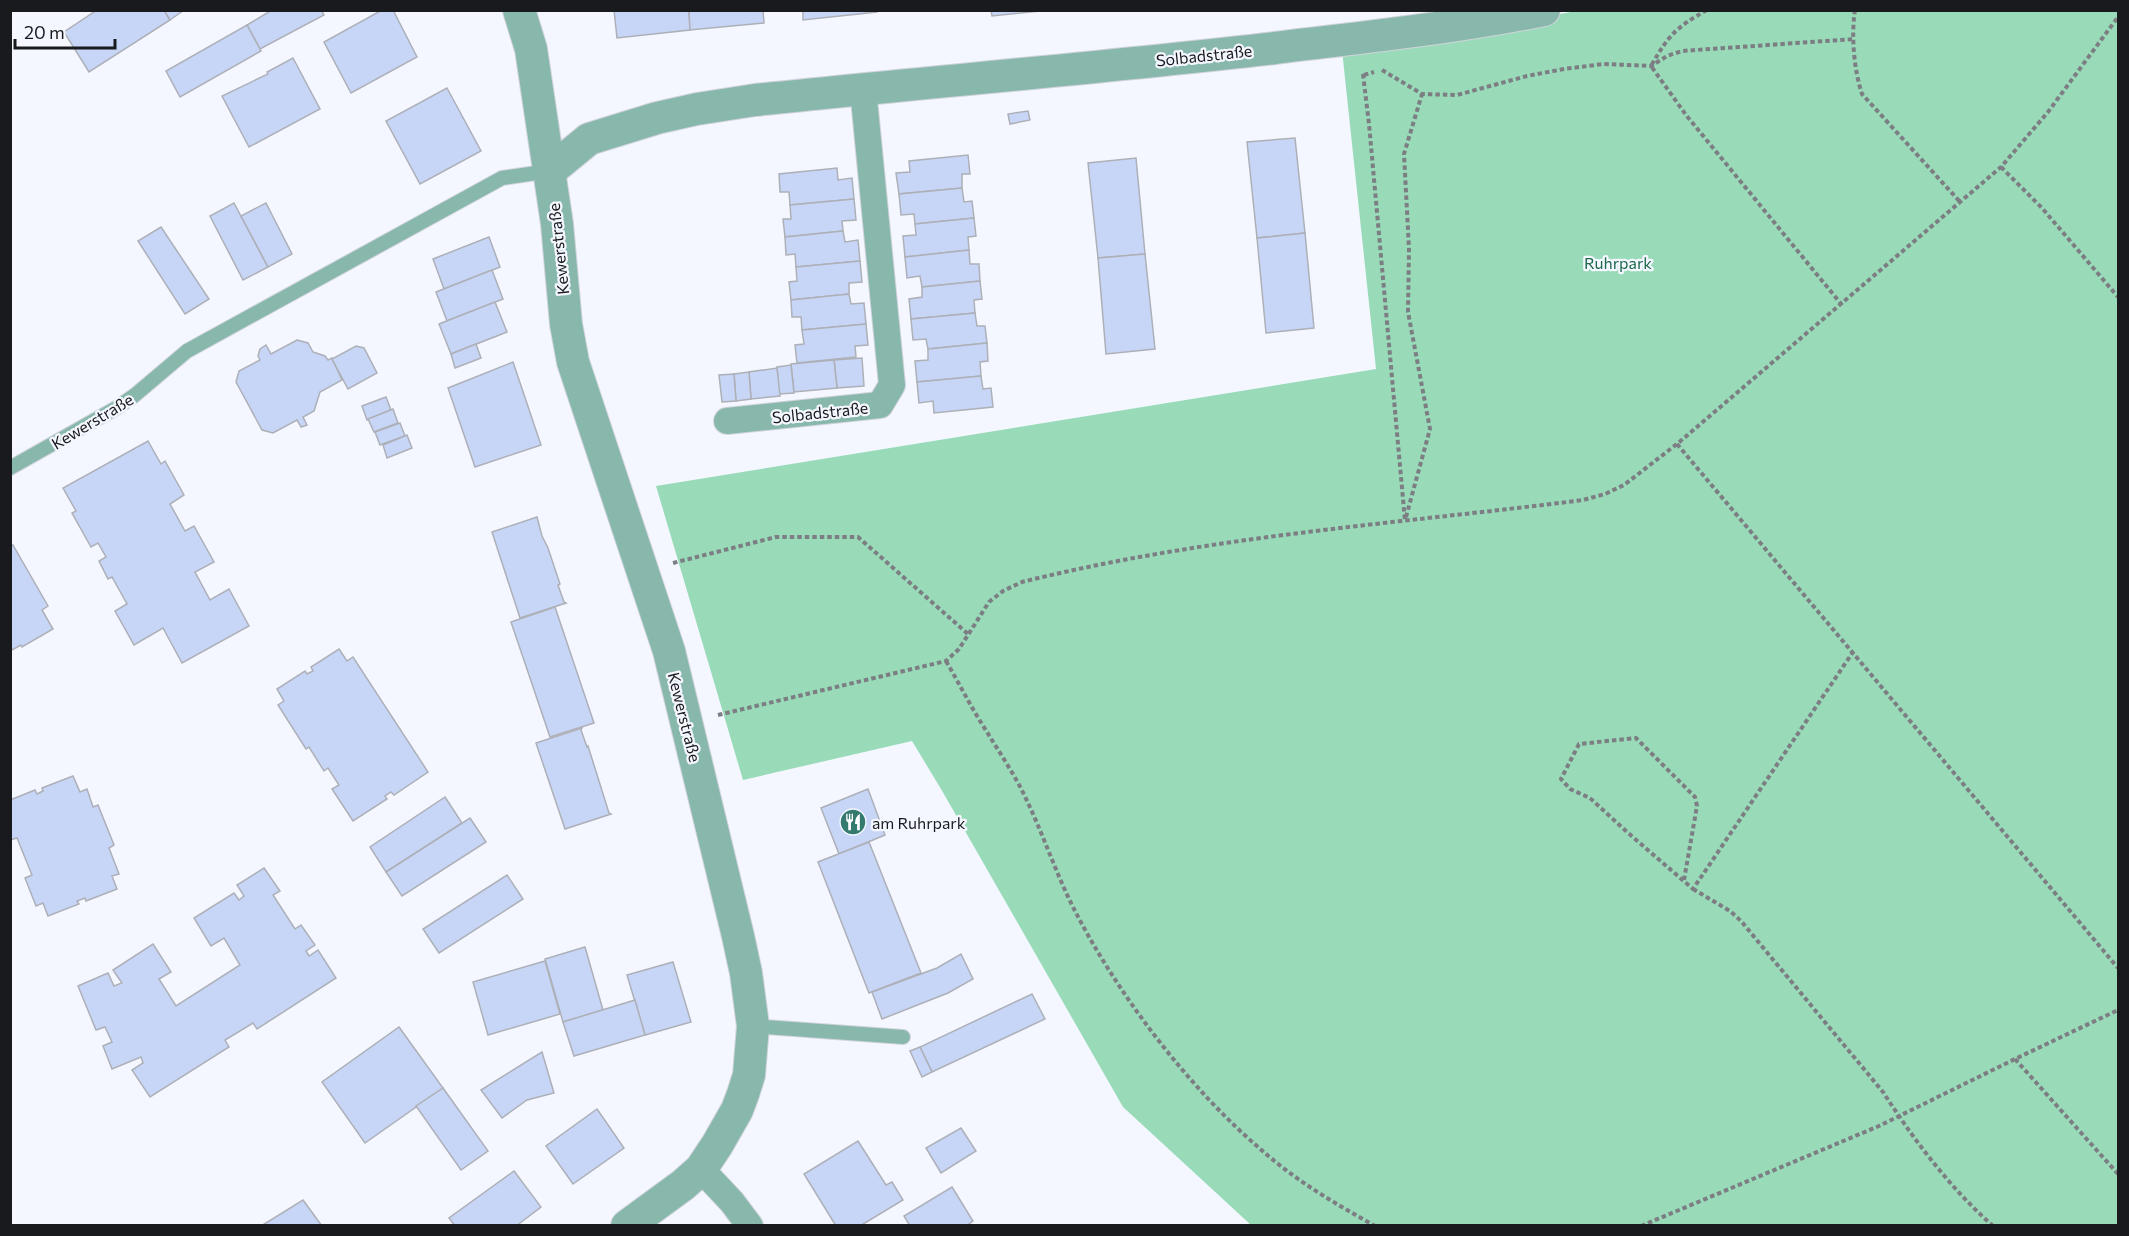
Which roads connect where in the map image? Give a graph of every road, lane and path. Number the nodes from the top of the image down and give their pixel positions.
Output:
1 (519, 10) edge
2 (1544, 10) edge
3 (1707, 10) edge
4 (1855, 10) edge
5 (2118, 17) edge
6 (1425, 20) edge
7 (1854, 39) junction
8 (1344, 40) junction
9 (1650, 66) junction
10 (1364, 75) junction
11 (863, 89) junction
12 (1422, 94) junction
13 (2001, 167) junction
14 (550, 171) junction
15 (1961, 203) junction
16 (2118, 297) edge
17 (1842, 305) junction
18 (727, 421) dead end
19 (1677, 444) junction
20 (10, 468) edge
21 (1405, 521) junction
22 (644, 571) junction
23 (968, 634) junction
24 (1853, 652) junction
25 (946, 661) junction
26 (685, 722) junction
27 (1684, 880) junction
28 (1693, 889) junction
29 (2118, 968) edge
30 (2118, 1010) edge
31 (753, 1026) junction
32 (903, 1037) dead end
33 (2015, 1059) junction
34 (1898, 1116) junction
35 (701, 1169) junction
36 (2118, 1174) edge
37 (627, 1226) edge
38 (750, 1226) edge
39 (1375, 1226) edge
40 (1641, 1226) edge
41 (1994, 1226) edge

1 - 14 street, Kewerstraße
2 - 6 street, Solbadstraße
3 - 9 path
4 - 7 path
5 - 13 path
6 - 8 street, Solbadstraße
7 - 9 path
7 - 15 path
8 - 10 path
8 - 11 street, Solbadstraße
9 - 12 path
9 - 17 path
10 - 12 path
10 - 21 path
11 - 14 street, Solbadstraße
11 - 18 street, Solbadstraße
12 - 21 path
13 - 15 path
13 - 16 path
14 - 20 lane, Kewerstraße
14 - 22 street, Kewerstraße
15 - 17 path
17 - 19 path
19 - 21 path
19 - 24 path
21 - 23 path
22 - 23 path
22 - 26 street, Kewerstraße
23 - 25 path
24 - 28 path
24 - 29 path
25 - 26 path
25 - 39 path
26 - 31 street, Kewerstraße
27 - 27 path
27 - 28 path
28 - 34 path
30 - 33 path
31 - 32 lane
31 - 35 street, Kewerstraße
33 - 34 path
33 - 36 path
34 - 40 path
34 - 41 path
35 - 37 street, Kewerstraße
35 - 38 street

